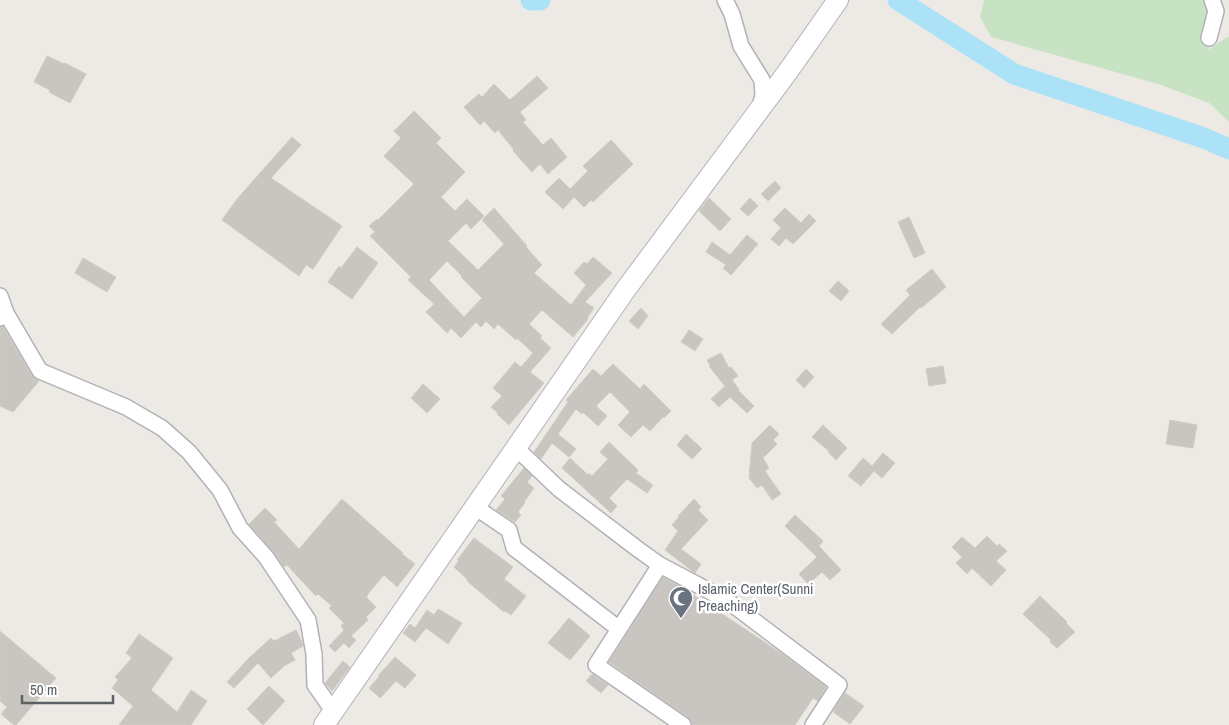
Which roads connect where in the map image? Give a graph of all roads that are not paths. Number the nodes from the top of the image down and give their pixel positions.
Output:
1 (725, 0) edge
2 (838, 0) edge
3 (1212, 0) edge
4 (1209, 38) dead end
5 (758, 112) junction
6 (0, 296) edge
7 (3, 315) edge
8 (516, 448) junction
9 (475, 506) junction
10 (660, 565) junction
11 (619, 629) junction
12 (329, 718) edge
13 (683, 725) edge
14 (813, 725) edge

1 - 5 street
2 - 5 main road
3 - 4 street
5 - 8 main road
6 - 7 street
7 - 12 street
8 - 9 main road
8 - 10 street
9 - 11 street
9 - 12 main road
10 - 11 street
10 - 14 street
11 - 13 street

